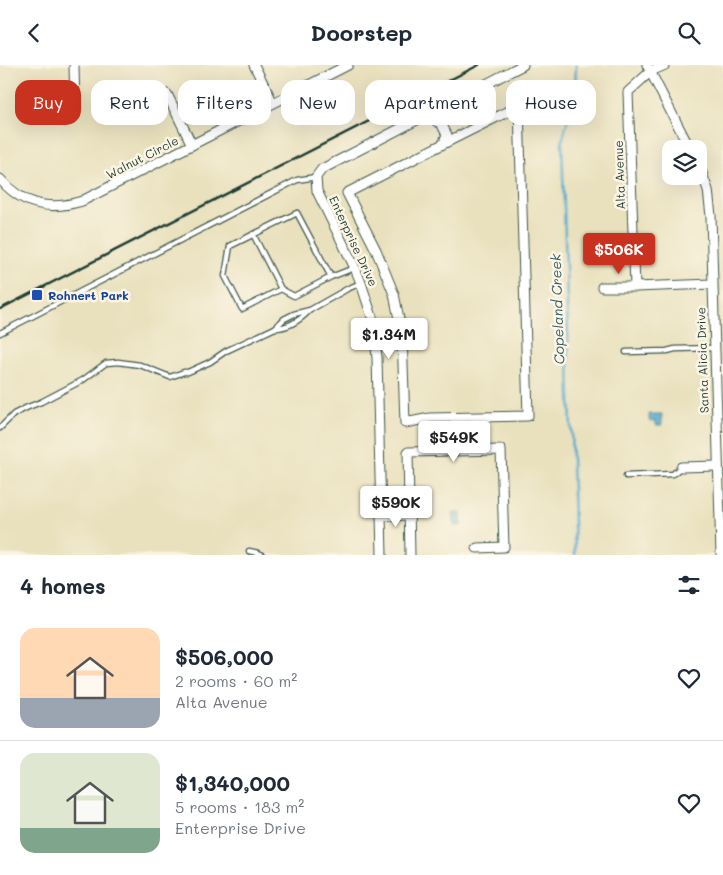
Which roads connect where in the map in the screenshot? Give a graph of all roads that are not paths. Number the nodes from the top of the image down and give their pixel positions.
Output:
1 (74, 65) edge
2 (254, 65) edge
3 (348, 65) edge
4 (523, 65) edge
5 (665, 65) edge
6 (649, 68) edge
7 (74, 80) edge
8 (494, 80) edge
9 (168, 97) edge
10 (273, 103) junction
11 (406, 125) edge
12 (442, 125) edge
13 (685, 140) edge
14 (446, 141) junction
15 (192, 145) junction
16 (316, 177) junction
17 (0, 179) edge
18 (706, 185) edge
19 (253, 234) junction
20 (354, 268) junction
21 (331, 277) junction
22 (361, 283) junction
23 (712, 284) junction
24 (602, 287) dead end
25 (635, 287) junction
26 (281, 289) junction
27 (310, 310) junction
28 (275, 328) junction
29 (0, 333) edge
30 (400, 334) junction
31 (379, 337) junction
32 (714, 348) junction
33 (626, 352) dead end
34 (720, 405) edge
35 (0, 428) edge
36 (718, 466) junction
37 (681, 467) joint
38 (626, 476) dead end
39 (721, 498) edge
40 (409, 515) junction
41 (381, 516) junction
42 (477, 548) dead end
43 (249, 551) dead end
44 (263, 555) edge
45 (382, 555) edge
46 (410, 555) edge
47 (721, 555) edge

1 - 7 street
2 - 10 street
3 - 10 street, Walnut Circle
4 - 8 street
5 - 6 street, Alta Avenue
6 - 13 street
6 - 25 street, Alta Avenue
9 - 15 street
10 - 15 street, Walnut Circle
11 - 16 street
12 - 14 street
14 - 30 street
14 - 30 street
15 - 17 street, Walnut Circle
16 - 20 street, Enterprise Drive
16 - 29 lane
18 - 23 street, Santa Alicia Drive
19 - 21 lane
19 - 26 lane
19 - 26 lane
20 - 21 lane
20 - 22 street, Enterprise Drive
21 - 26 lane
22 - 27 lane
22 - 31 street, Enterprise Drive
23 - 25 street
23 - 32 street, Santa Alicia Drive
24 - 25 street
27 - 28 lane
27 - 28 lane
28 - 35 lane
30 - 31 street
31 - 41 street, Enterprise Drive
32 - 33 lane
32 - 34 street, Santa Alicia Drive
34 - 36 street, Santa Alicia Drive
36 - 37 street
36 - 39 street, Santa Alicia Drive
37 - 38 lane
39 - 47 street, Santa Alicia Drive
40 - 41 street
40 - 42 street
40 - 46 street
41 - 45 street, Enterprise Drive
43 - 44 lane

